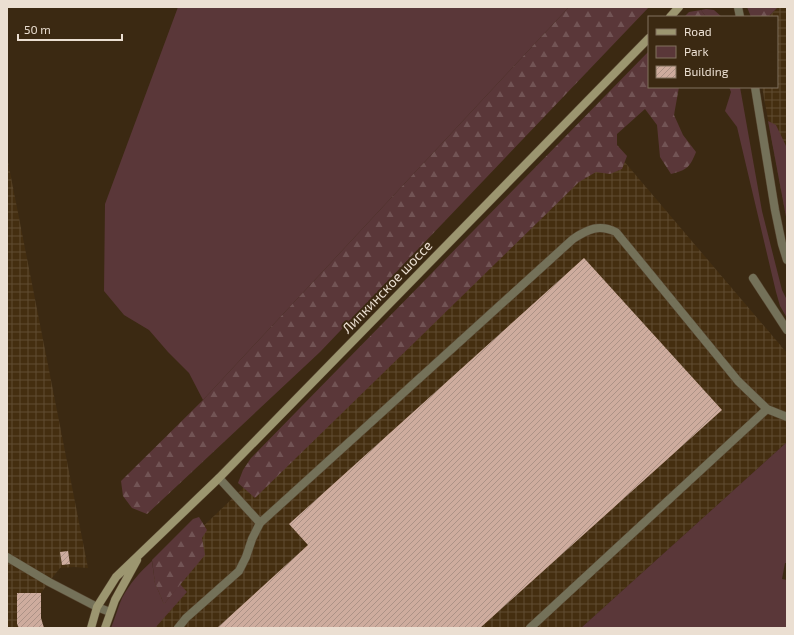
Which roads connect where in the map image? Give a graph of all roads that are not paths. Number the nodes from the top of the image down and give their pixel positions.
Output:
1 (679, 7) edge
2 (671, 16) edge
3 (648, 39) edge
4 (755, 88) edge
5 (787, 260) edge
6 (753, 278) dead end
7 (787, 330) edge
8 (767, 409) junction
9 (787, 417) edge
10 (218, 478) junction
11 (260, 523) junction
12 (142, 552) junction
13 (7, 557) edge
14 (97, 607) junction
15 (110, 612) junction
16 (91, 628) edge
17 (105, 628) edge
18 (178, 628) edge
19 (530, 628) edge

1 - 2 street
3 - 10 street, Липкинское шоссе
4 - 5 street
6 - 7 street
8 - 9 street
8 - 11 street
8 - 19 street
10 - 11 street
10 - 12 street, Липкинское шоссе
11 - 18 street
12 - 14 street, Липкинское шоссе
12 - 15 street, Липкинское шоссе
13 - 14 street
14 - 15 street
14 - 16 street, Липкинское шоссе
15 - 17 street, Липкинское шоссе

